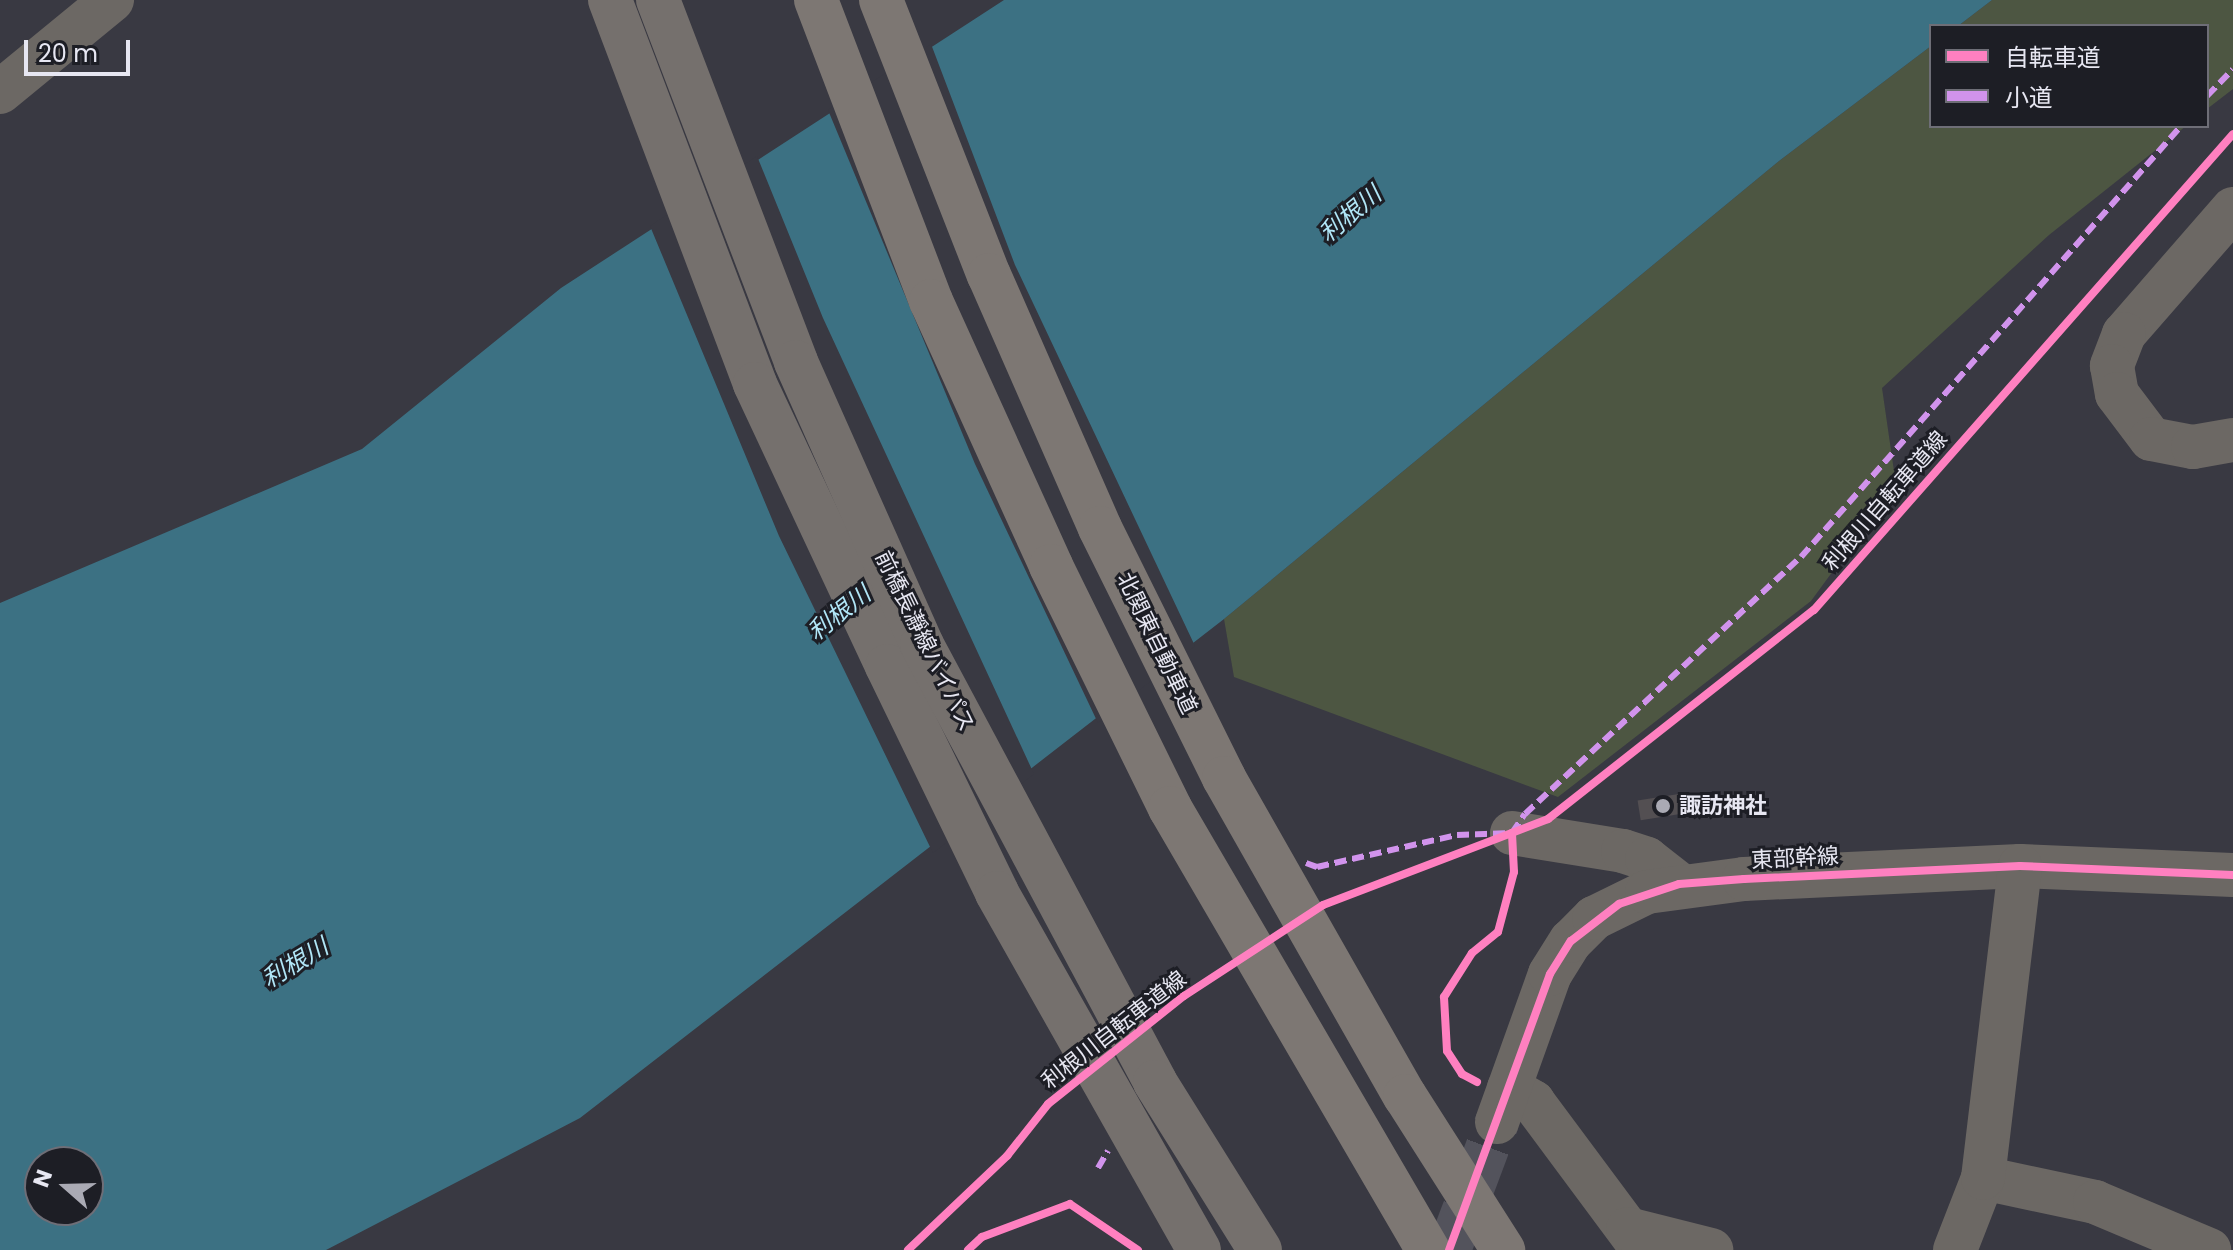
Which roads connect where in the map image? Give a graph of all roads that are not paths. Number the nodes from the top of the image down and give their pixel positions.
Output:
1 (112, 0) edge
2 (610, 0) edge
3 (658, 0) edge
4 (816, 0) edge
5 (881, 0) edge
6 (0, 92) edge
7 (2233, 209) edge
8 (2233, 440) edge
9 (1512, 833) dead end
10 (2020, 866) junction
11 (2233, 875) edge
12 (1679, 884) junction
13 (1983, 1178) junction
14 (1636, 1239) edge
15 (1199, 1250) edge
16 (1260, 1250) edge
17 (1428, 1250) edge
18 (1503, 1250) edge
19 (1711, 1250) edge
20 (1955, 1250) edge
21 (2209, 1250) edge

1 - 6 street
2 - 15 main road, 前橋長瀞線バイパス
3 - 16 main road, 前橋長瀞線バイパス
4 - 17 highway
5 - 18 highway, 北関東自動車道
7 - 8 street
9 - 12 street
10 - 11 street, 東部幹線
10 - 12 street, 東部幹線
10 - 13 street
12 - 14 street, 東部幹線
13 - 20 street
13 - 21 street
14 - 19 street

